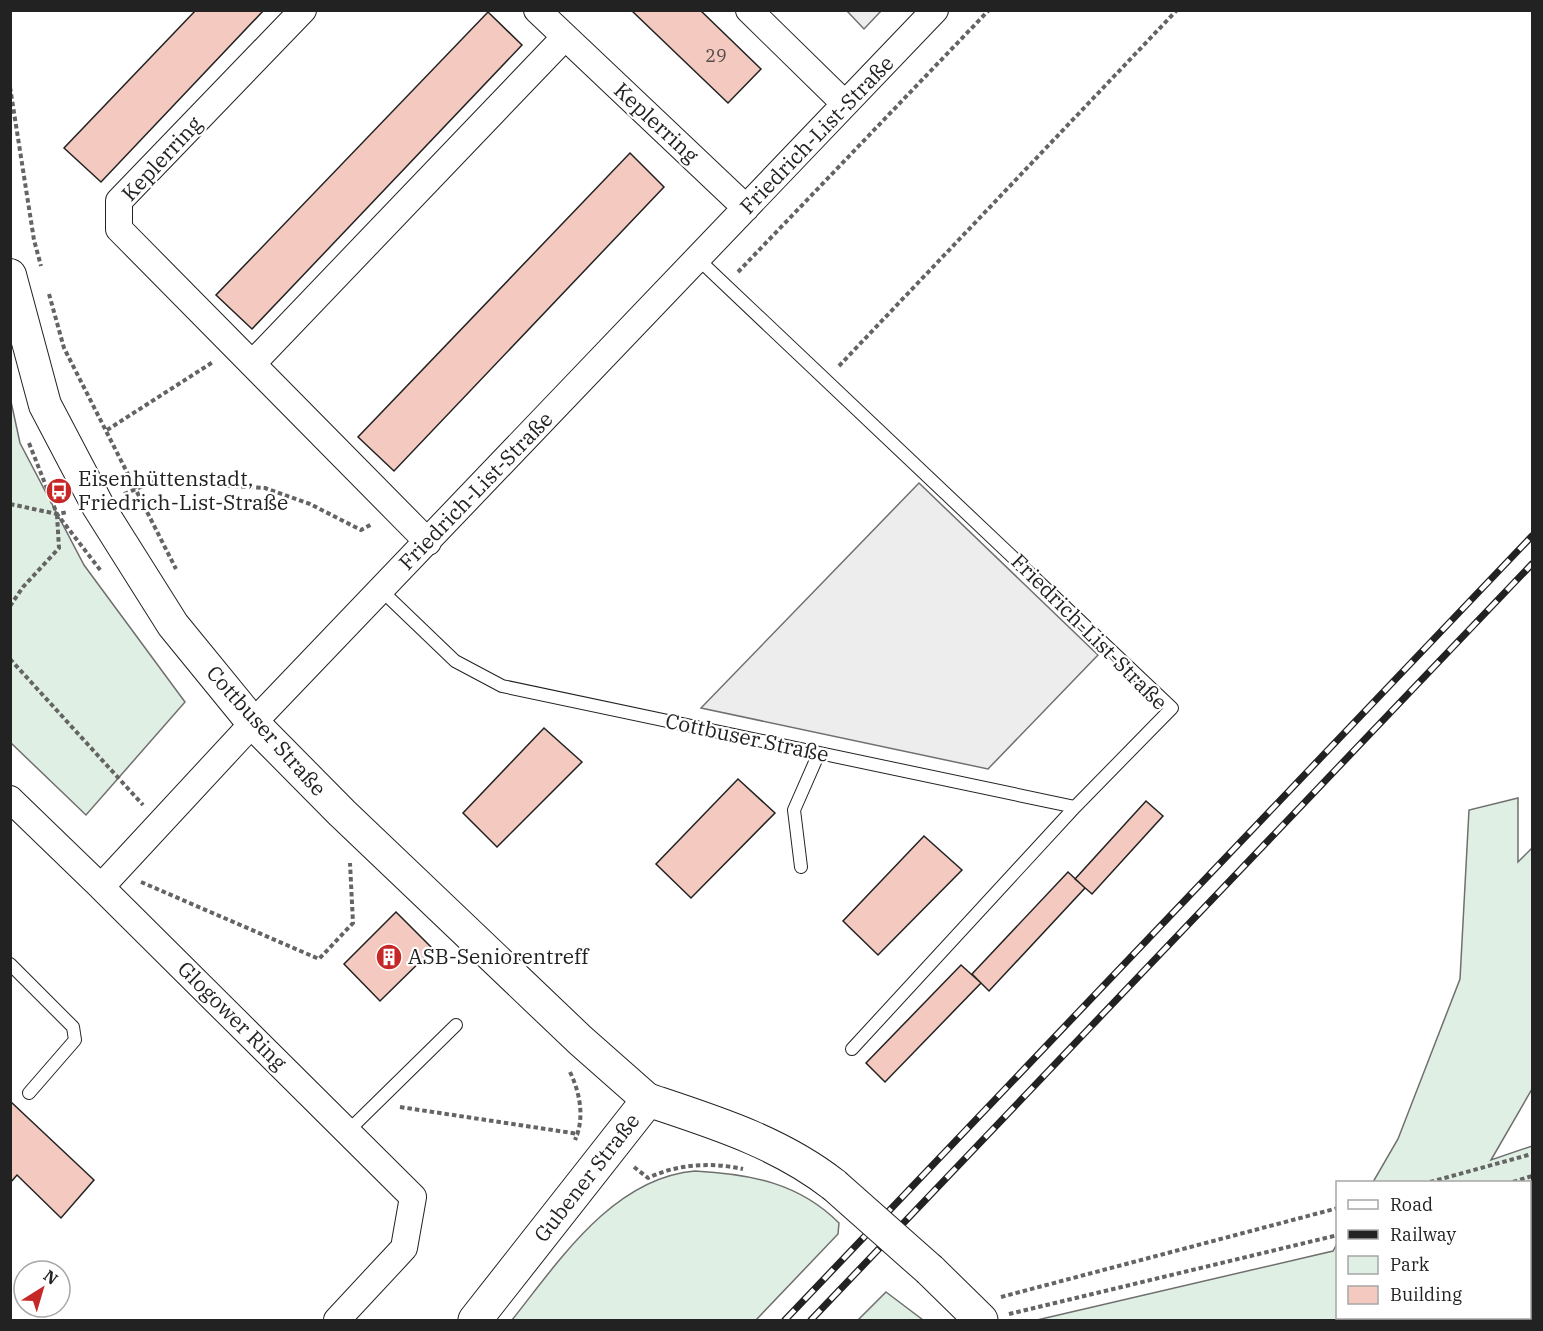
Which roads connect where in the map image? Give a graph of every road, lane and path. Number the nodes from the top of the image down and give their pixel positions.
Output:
1 (303, 10) edge
2 (537, 10) edge
3 (749, 10) edge
4 (935, 10) edge
5 (989, 10) edge
6 (1177, 10) edge
7 (565, 37) junction
8 (10, 87) edge
9 (845, 104) junction
10 (746, 208) junction
11 (698, 259) junction
12 (43, 273) dead end
13 (10, 274) edge
14 (46, 284) dead end
15 (726, 285) junction
16 (245, 355) junction
17 (826, 380) junction
18 (108, 430) junction
19 (137, 488) junction
20 (10, 504) edge
21 (98, 506) junction
22 (398, 510) junction
23 (57, 514) junction
24 (428, 542) junction
25 (177, 572) dead end
26 (381, 590) junction
27 (10, 606) edge
28 (10, 659) edge
29 (253, 723) junction
30 (819, 753) junction
31 (1075, 807) junction
32 (14, 810) edge
33 (161, 825) junction
34 (349, 857) dead end
35 (801, 867) dead end
36 (108, 879) junction
37 (10, 964) edge
38 (456, 1024) dead end
39 (852, 1049) dead end
40 (566, 1064) dead end
41 (29, 1093) dead end
42 (648, 1100) junction
43 (348, 1131) junction
44 (574, 1143) dead end
45 (1533, 1154) edge
46 (1533, 1176) edge
47 (1434, 1181) edge
48 (1516, 1181) edge
49 (1336, 1209) edge
50 (1336, 1235) edge
51 (976, 1316) edge
52 (337, 1320) edge
53 (475, 1320) edge

1 - 16 street, Keplerring
2 - 7 street, Keplerring
3 - 9 street
4 - 9 street, Friedrich-List-Straße
5 - 15 path
6 - 17 path
7 - 10 street, Keplerring
7 - 16 street
8 - 12 path
9 - 10 street, Friedrich-List-Straße
10 - 11 street, Friedrich-List-Straße
11 - 15 lane, Friedrich-List-Straße
11 - 24 street, Friedrich-List-Straße
13 - 21 street, Cottbuser Straße
14 - 18 path
15 - 17 lane, Friedrich-List-Straße
16 - 18 path
16 - 22 street, Keplerring
17 - 31 lane, Friedrich-List-Straße
18 - 19 path
19 - 21 path
19 - 22 path
19 - 25 path
20 - 23 path
21 - 23 path
21 - 29 street, Cottbuser Straße
22 - 24 street, Keplerring
23 - 27 path
24 - 26 street, Friedrich-List-Straße
26 - 29 street, Friedrich-List-Straße
26 - 30 lane, Cottbuser Straße
28 - 33 path
29 - 33 street
29 - 42 street, Cottbuser Straße
30 - 31 lane, Cottbuser Straße
30 - 35 lane
31 - 39 lane, Friedrich-List-Straße
32 - 36 street, Glogower Ring
33 - 36 street
34 - 36 path
36 - 43 street, Glogower Ring
37 - 41 lane
38 - 43 lane
40 - 44 path
42 - 51 main road, Gubener Straße, bridge
42 - 53 main road, Gubener Straße
43 - 52 street, Glogower Ring
45 - 47 path
46 - 48 path
49 - 51 path
50 - 51 path

